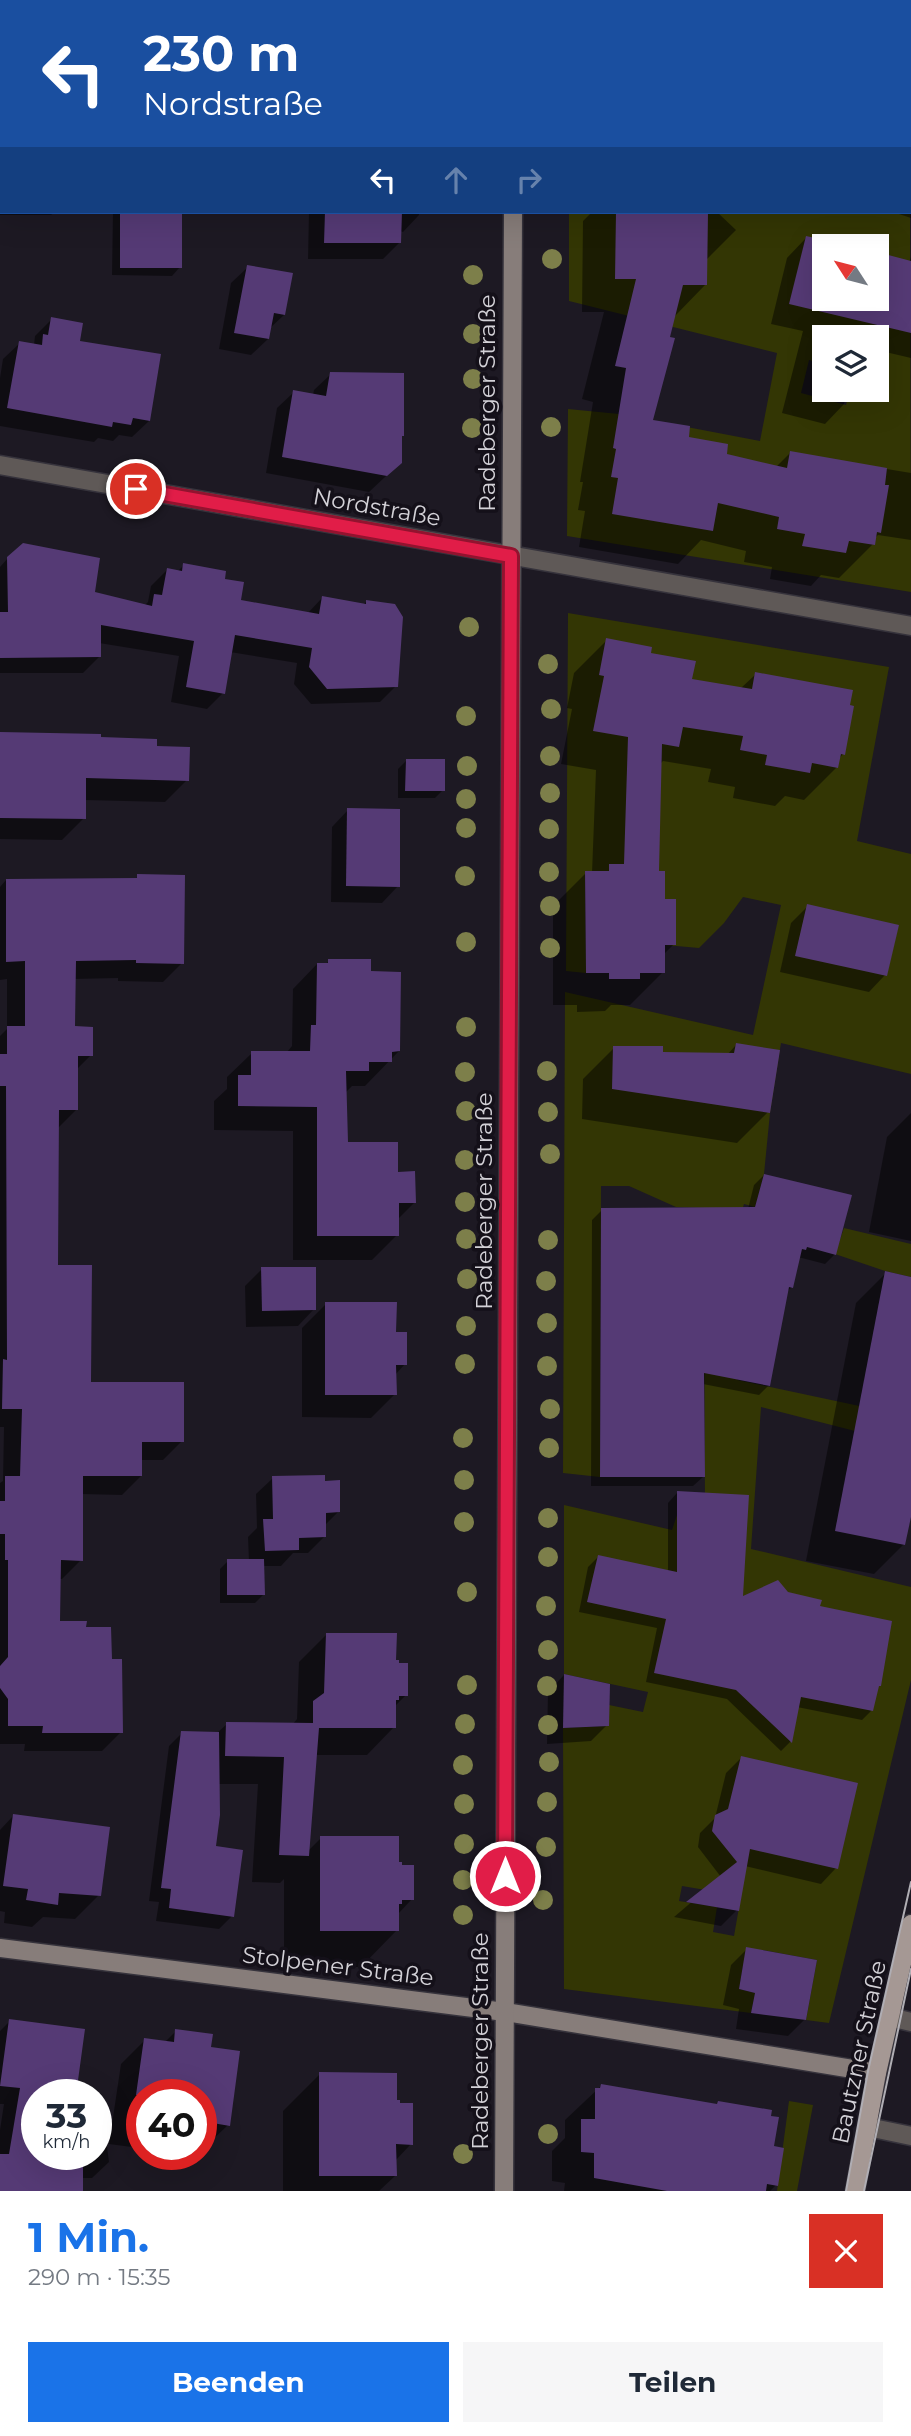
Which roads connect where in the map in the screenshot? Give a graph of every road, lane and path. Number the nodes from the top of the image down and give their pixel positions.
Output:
1 (513, 214) edge
2 (0, 465) edge
3 (511, 556) junction
4 (911, 626) edge
5 (911, 1924) edge
6 (0, 1948) edge
7 (505, 2012) junction
8 (890, 2017) junction
9 (911, 2022) edge
10 (877, 2073) junction
11 (868, 2127) junction
12 (911, 2136) edge
13 (504, 2191) edge
14 (855, 2191) edge

1 - 3 street, Radeberger Straße
2 - 3 street, Nordstraße
3 - 4 street, Nordstraße
3 - 7 street, Radeberger Straße
5 - 8 main road, Bautzner Straße
6 - 7 street, Stolpener Straße
7 - 10 street, Stolpener Straße
7 - 13 street, Radeberger Straße
8 - 9 street
8 - 10 main road, Bautzner Straße
10 - 11 main road, Bautzner Straße
11 - 12 street
11 - 14 main road, Bautzner Straße

